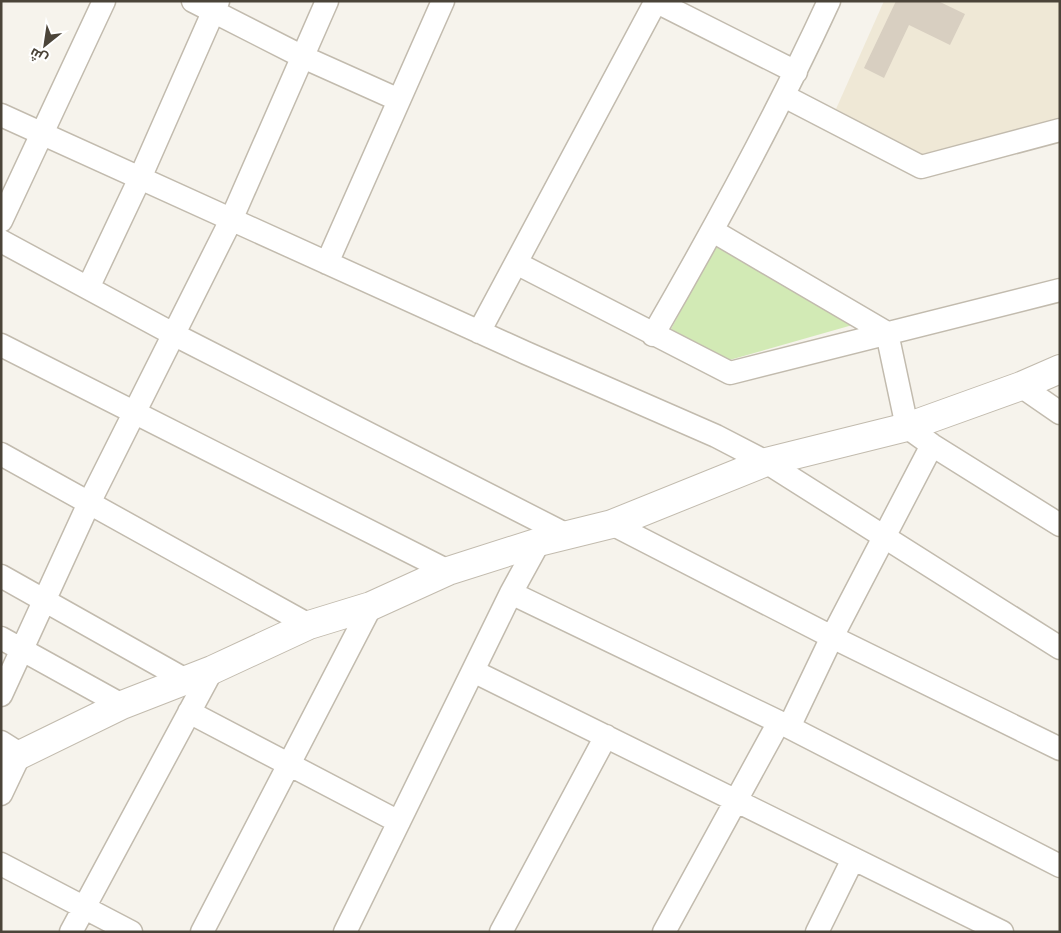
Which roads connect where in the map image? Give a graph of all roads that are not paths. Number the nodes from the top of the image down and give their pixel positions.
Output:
1 (104, 1) edge
2 (192, 1) edge
3 (327, 1) edge
4 (443, 1) edge
5 (655, 1) edge
6 (829, 1) edge
7 (216, 7) edge
8 (303, 57) junction
9 (796, 72) junction
10 (784, 96) junction
11 (399, 100) junction
12 (1, 115) edge
13 (1060, 130) edge
14 (43, 134) junction
15 (140, 178) junction
16 (231, 220) junction
17 (1, 221) edge
18 (713, 230) junction
19 (1, 241) edge
20 (327, 263) junction
21 (516, 263) junction
22 (88, 288) junction
23 (1060, 290) edge
24 (480, 332) junction
25 (887, 332) junction
26 (174, 335) junction
27 (653, 335) junction
28 (1, 345) edge
29 (1060, 369) edge
30 (1021, 386) junction
31 (136, 413) junction
32 (1060, 413) edge
33 (907, 427) junction
34 (932, 445) junction
35 (1, 454) edge
36 (766, 462) junction
37 (89, 503) junction
38 (612, 524) junction
39 (1060, 524) edge
40 (569, 536) junction
41 (883, 538) junction
42 (539, 542) junction
43 (448, 571) junction
44 (1, 576) edge
45 (511, 593) junction
46 (46, 601) junction
47 (371, 606) junction
48 (309, 625) junction
49 (832, 637) junction
50 (1, 638) edge
51 (22, 648) junction
52 (1060, 648) edge
53 (212, 670) junction
54 (473, 671) junction
55 (184, 679) junction
56 (1, 695) edge
57 (122, 705) junction
58 (189, 712) junction
59 (784, 725) junction
60 (606, 736) junction
61 (1060, 749) edge
62 (8, 753) edge
63 (290, 766) junction
64 (1, 794) edge
65 (736, 800) junction
66 (399, 822) junction
67 (853, 858) junction
68 (1, 864) edge
69 (1060, 866) edge
70 (84, 906) junction
71 (354, 929) edge
72 (71, 932) edge
73 (132, 932) edge
74 (202, 932) edge
75 (501, 932) edge
76 (664, 932) edge
77 (816, 932) edge
78 (1002, 932) edge

1 - 14 street
2 - 7 street
3 - 8 street
4 - 11 street
5 - 9 street
5 - 21 street
6 - 9 street
7 - 8 street
7 - 15 street
8 - 11 street
8 - 16 street
9 - 10 street
10 - 13 street
10 - 18 street
11 - 20 street
12 - 14 street
14 - 15 street
14 - 17 street
15 - 16 street
15 - 22 street
16 - 20 street
16 - 26 street
18 - 25 street
18 - 27 street
19 - 22 street
20 - 24 street
21 - 24 street
21 - 27 street
22 - 26 street
23 - 25 street
24 - 36 street
25 - 27 street
25 - 33 street
26 - 31 street
26 - 40 street
28 - 31 street
29 - 30 street
30 - 32 street
30 - 33 street
31 - 37 street
31 - 43 street
33 - 34 street
33 - 36 street
34 - 39 street
34 - 41 street
35 - 37 street
36 - 38 street
36 - 41 street
37 - 46 street
37 - 48 street
38 - 40 street
38 - 49 street
40 - 42 street
41 - 49 street
41 - 52 street
42 - 43 street
42 - 45 street
43 - 47 street
44 - 46 street
45 - 54 street
45 - 59 street
46 - 51 street
46 - 55 street
47 - 48 street
47 - 63 street
48 - 53 street
49 - 59 street
49 - 61 street
50 - 51 street
51 - 56 street
51 - 57 street
53 - 55 street
53 - 58 street
54 - 60 street
54 - 66 street
55 - 57 street
57 - 62 street
58 - 63 street
58 - 70 street
59 - 65 street
59 - 69 street
60 - 65 street
60 - 75 street
62 - 64 street
63 - 66 street
63 - 74 street
65 - 67 street
65 - 76 street
66 - 71 street
67 - 77 street
67 - 78 street
68 - 70 street
70 - 72 street
70 - 73 street

